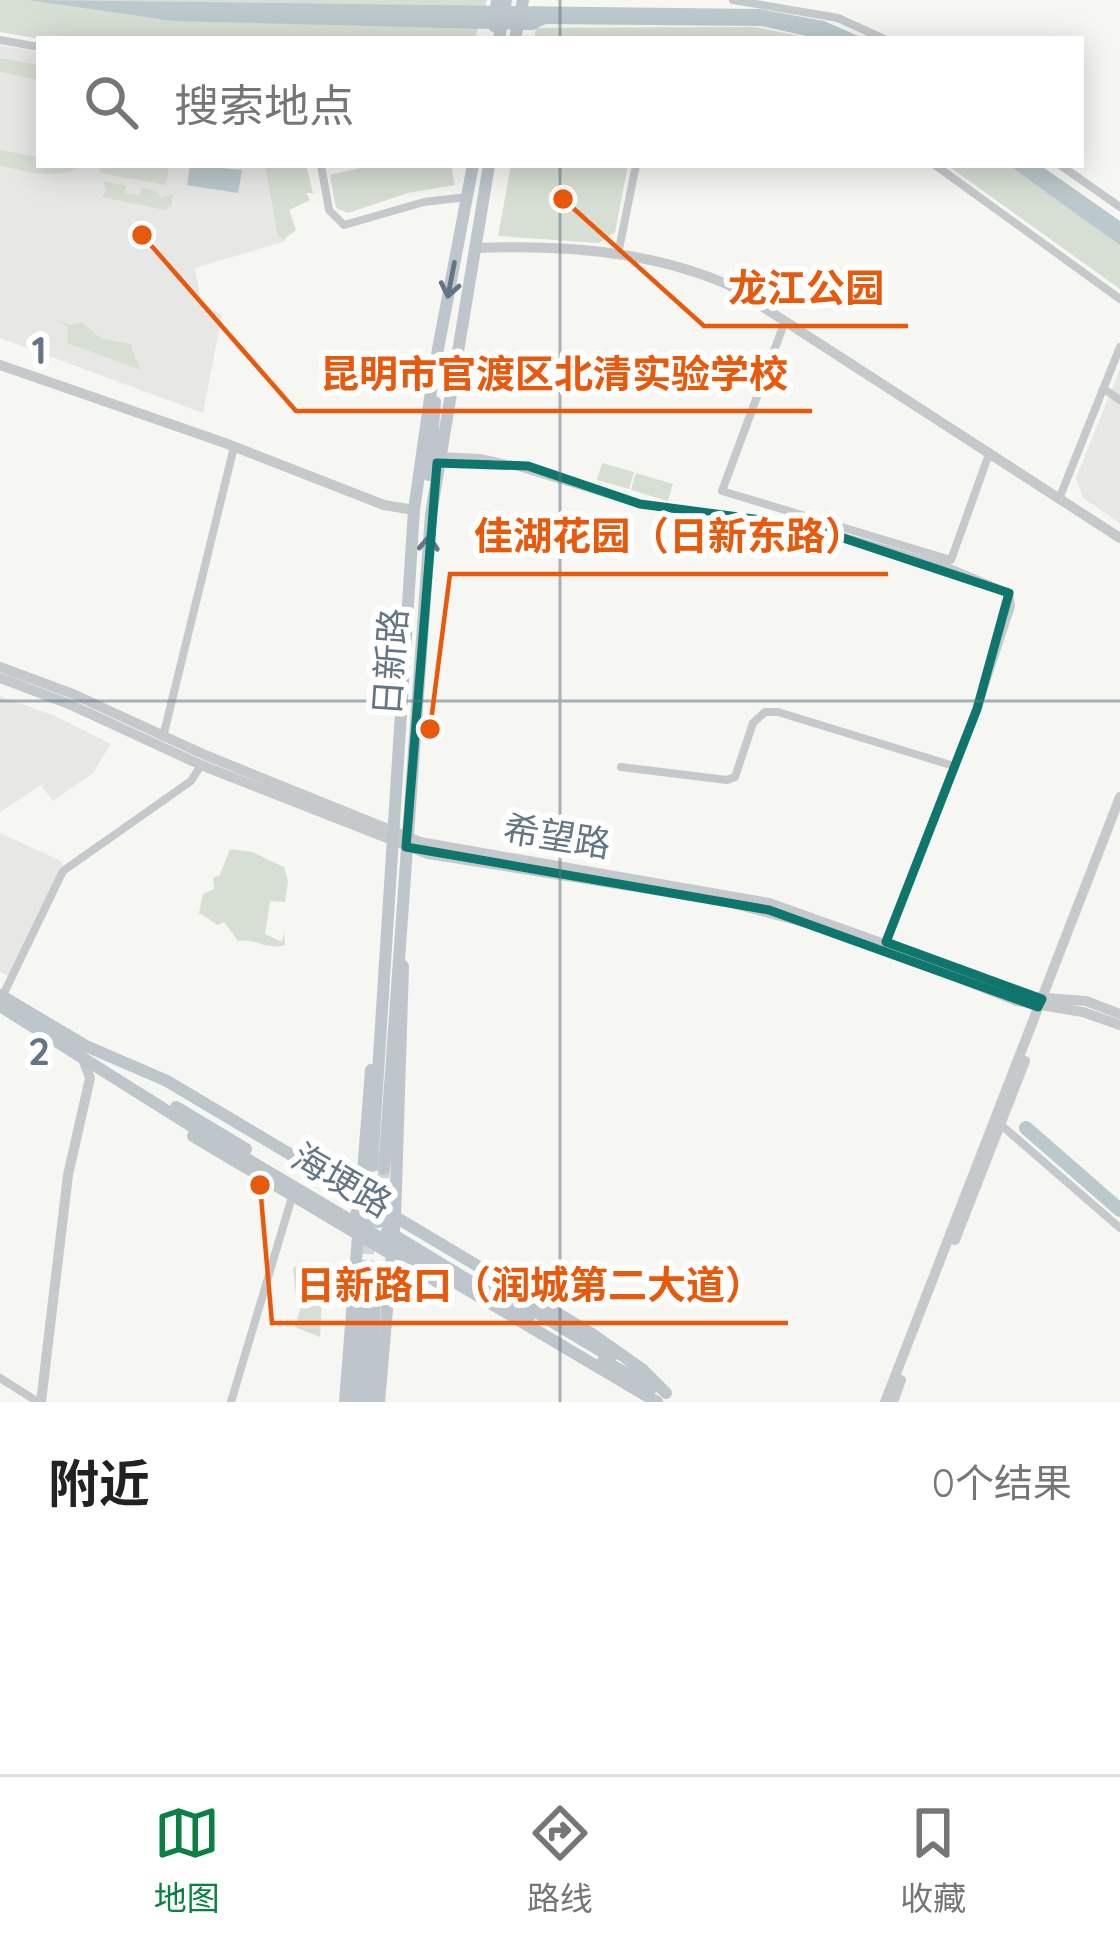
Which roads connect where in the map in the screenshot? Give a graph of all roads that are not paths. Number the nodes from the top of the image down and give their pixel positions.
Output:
1 (496, 0) edge
2 (506, 0) edge
3 (520, 0) edge
4 (733, 0) edge
5 (504, 36) edge
6 (504, 36) edge
7 (505, 36) edge
8 (877, 36) edge
9 (0, 40) edge
10 (36, 46) edge
11 (321, 168) edge
12 (472, 168) edge
13 (489, 168) edge
14 (635, 168) edge
15 (939, 168) edge
16 (1064, 168) edge
17 (466, 197) junction
18 (1120, 207) edge
19 (476, 248) junction
20 (618, 254) junction
21 (1120, 299) edge
22 (785, 321) junction
23 (1120, 347) edge
24 (0, 365) edge
25 (434, 370) junction
26 (1104, 389) junction
27 (1120, 400) edge
28 (234, 447) junction
29 (989, 454) junction
30 (437, 463) junction
31 (1059, 499) junction
32 (414, 511) junction
33 (1120, 538) edge
34 (0, 667) edge
35 (0, 678) edge
36 (161, 741) junction
37 (201, 765) junction
38 (621, 766) dead end
39 (954, 766) junction
40 (1120, 797) edge
41 (1120, 812) edge
42 (400, 839) junction
43 (399, 921) junction
44 (388, 932) junction
45 (886, 941) junction
46 (1, 999) edge
47 (1043, 1004) junction
48 (1120, 1014) edge
49 (1120, 1025) edge
50 (88, 1051) junction
51 (100, 1067) junction
52 (1000, 1124) junction
53 (292, 1197) junction
54 (361, 1198) junction
55 (359, 1216) junction
56 (395, 1218) junction
57 (1120, 1228) edge
58 (393, 1235) junction
59 (358, 1238) junction
60 (392, 1256) junction
61 (0, 1378) edge
62 (641, 1393) junction
63 (662, 1397) edge
64 (42, 1402) edge
65 (230, 1402) edge
66 (345, 1402) edge
67 (356, 1402) edge
68 (368, 1402) edge
69 (379, 1402) edge
70 (682, 1402) edge
71 (889, 1402) edge

1 - 5 main road
2 - 6 main road
3 - 7 main road
4 - 8 street
9 - 10 street
11 - 17 street
12 - 17 main road, 日新路
13 - 19 main road, 日新路
14 - 20 street
15 - 21 street
16 - 18 street
17 -> 25 main road, 日新路
19 - 20 street
19 - 30 main road, 日新路
20 - 22 street
22 - 29 street
22 - 29 street
23 - 26 street
24 - 28 street
25 - 30 main road
25 - 32 main road, 日新路
26 - 27 street
26 - 31 street
28 - 32 street
28 - 36 street
29 - 31 street
30 - 39 street
42 -> 30 main road, 日新路
31 - 33 street
32 - 42 main road, 日新路
34 - 36 street, 希望路
35 - 36 street, 希望路
36 - 37 street, 希望路
36 - 42 street, 希望路
37 - 42 street, 希望路
37 - 46 street
38 - 39 street
39 - 45 street
40 - 47 street
41 - 47 street
42 - 43 main road, 日新路
42 - 44 main road, 日新路
42 - 45 street, 希望路
42 - 47 street, 希望路
43 - 44 main road, 日新路
43 - 56 main road
44 - 54 main road, 日新路
45 - 47 street, 希望路
46 - 50 main road, 海埂路
47 - 48 street, 希望路
47 - 49 street, 希望路
47 - 52 street
47 - 71 street
50 - 51 main road, 海埂路
50 - 54 main road
50 - 63 main road, 海埂路
50 - 64 street
51 - 53 main road
51 - 55 main road
51 - 62 main road, 海埂路
51 - 64 street
52 - 57 street
52 - 71 street
53 - 59 main road
53 - 65 street
54 - 55 main road, 日新路
54 - 56 main road
55 - 56 main road
55 - 59 main road, 日新路
56 - 58 main road
56 - 63 main road
58 - 59 main road
58 - 60 main road
58 - 63 main road
59 - 60 main road
59 - 66 main road, 日新路
60 - 62 main road
60 - 69 main road
61 - 64 street
62 - 63 main road, 海埂路
63 - 70 main road, 海埂路
67 - 68 main road

